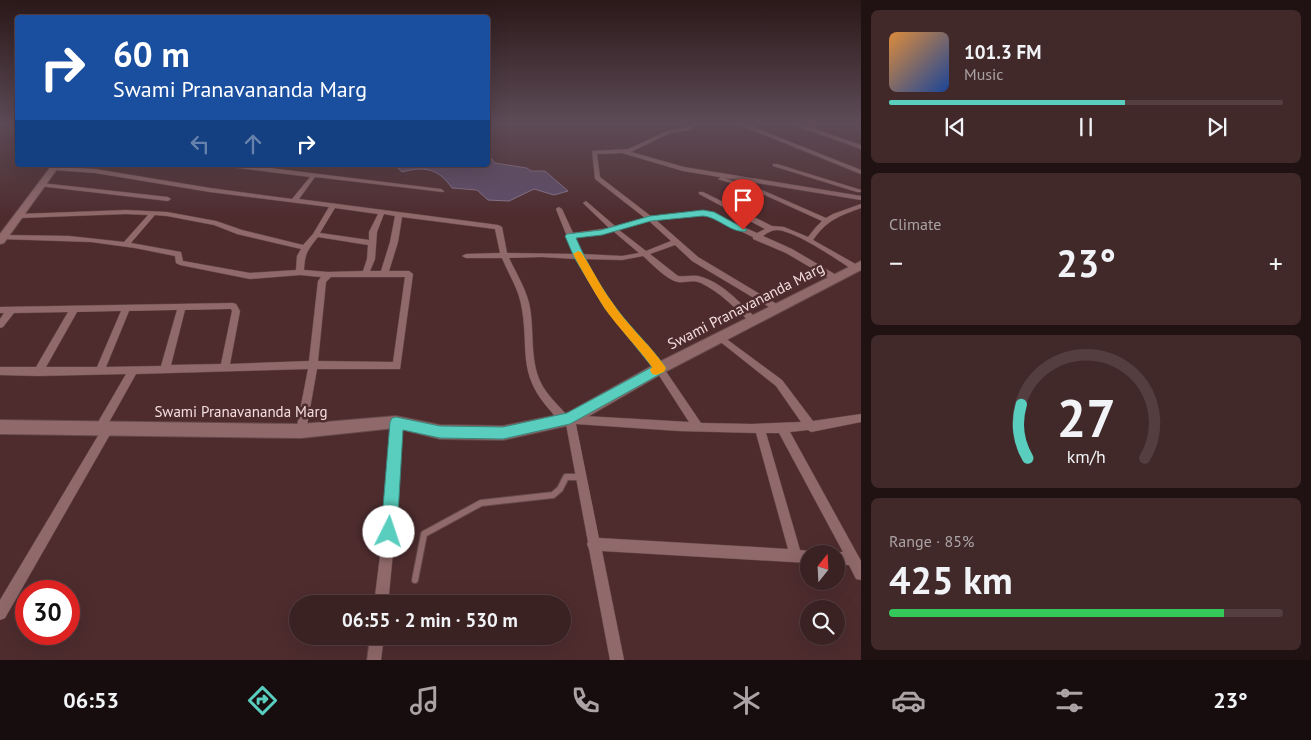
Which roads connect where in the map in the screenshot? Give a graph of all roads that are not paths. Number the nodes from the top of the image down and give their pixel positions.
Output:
1 (594, 154) edge
2 (630, 154) edge
3 (815, 154) edge
4 (775, 165) dead end
5 (55, 167) edge
6 (245, 167) edge
7 (705, 172) junction
8 (861, 172) edge
9 (314, 176) junction
10 (41, 185) junction
11 (441, 191) dead end
12 (701, 193) dead end
13 (860, 193) edge
14 (168, 198) dead end
15 (294, 201) junction
16 (586, 203) dead end
17 (333, 206) junction
18 (861, 206) edge
19 (559, 209) dead end
20 (382, 212) junction
21 (154, 213) junction
22 (399, 214) junction
23 (19, 216) junction
24 (650, 219) junction
25 (827, 221) junction
26 (614, 229) junction
27 (771, 229) junction
28 (316, 235) junction
29 (570, 236) junction
30 (756, 236) junction
31 (2, 239) edge
32 (809, 241) junction
33 (676, 242) junction
34 (372, 243) junction
35 (126, 244) junction
36 (305, 248) junction
37 (644, 254) junction
38 (504, 255) junction
39 (466, 256) dead end
40 (579, 257) junction
41 (859, 267) edge
42 (300, 272) junction
43 (366, 273) junction
44 (384, 274) junction
45 (328, 275) junction
46 (834, 278) junction
47 (182, 306) junction
48 (777, 308) junction
49 (74, 309) junction
50 (126, 309) junction
51 (0, 310) edge
52 (11, 310) junction
53 (753, 320) junction
54 (0, 325) edge
55 (721, 338) junction
56 (313, 364) junction
57 (225, 366) junction
58 (660, 368) junction
59 (165, 369) junction
60 (133, 370) junction
61 (0, 371) edge
62 (100, 371) junction
63 (38, 372) junction
64 (861, 418) edge
65 (567, 419) junction
66 (396, 422) junction
67 (697, 426) junction
68 (0, 427) edge
69 (811, 427) junction
70 (103, 429) junction
71 (783, 429) junction
72 (760, 430) junction
73 (301, 431) junction
74 (580, 477) junction
75 (593, 544) junction
76 (800, 551) edge
77 (800, 557) edge
78 (845, 559) edge
79 (853, 559) junction
80 (861, 574) edge
81 (415, 580) dead end
82 (382, 595) edge
83 (0, 613) edge
84 (376, 645) edge
85 (374, 660) edge
86 (618, 660) edge

1 - 24 street
2 - 7 street
3 - 8 street
4 - 13 street
5 - 10 street
5 - 15 street
6 - 9 street
7 - 13 street
7 - 25 street
9 - 11 street
9 - 15 street
10 - 14 street
10 - 23 street
12 - 27 street
15 - 17 street
16 - 26 street
17 - 20 street
17 - 28 street
18 - 25 street
19 - 29 street
20 - 22 street
20 - 34 street
21 - 23 street
21 - 35 street
21 - 36 street
22 - 38 street
22 - 44 street
23 - 31 street
24 - 26 street
24 - 30 street
24 - 33 street
25 - 32 street
26 - 29 street
26 - 37 street
27 - 30 street
27 - 32 street
28 - 34 street
28 - 36 street
29 - 40 street
30 - 46 street
31 - 35 street
32 - 41 street
33 - 37 street
33 - 48 street
34 - 43 street
35 - 42 street
36 - 42 street
37 - 40 street
37 - 53 street
38 - 39 street
38 - 40 street
38 - 65 street
40 - 58 street
41 - 46 street, Swami Pranavananda Marg
42 - 45 street
43 - 44 street
43 - 45 street
44 - 56 street
45 - 56 street
46 - 48 street, Swami Pranavananda Marg
47 - 50 street
47 - 57 street
47 - 59 street
48 - 53 street, Swami Pranavananda Marg
49 - 50 street
49 - 52 street
49 - 63 street
50 - 62 street
51 - 52 street
52 - 54 street
53 - 55 street, Swami Pranavananda Marg
55 - 58 street, Swami Pranavananda Marg
55 - 69 street
56 - 57 street
56 - 73 street
57 - 59 street
58 - 65 street, Swami Pranavananda Marg
58 - 67 street
59 - 60 street
60 - 62 street
60 - 70 street
61 - 63 street
62 - 63 street
64 - 69 street
65 - 66 street, Swami Pranavananda Marg
65 - 67 street
65 - 74 street
66 - 73 street, Swami Pranavananda Marg
66 - 82 street
67 - 72 street
68 - 70 street, Swami Pranavananda Marg
69 - 71 street
70 - 73 street, Swami Pranavananda Marg
70 - 83 street
71 - 72 street
71 - 79 street
72 - 76 street
74 - 75 street
74 - 81 lane
75 - 77 street
75 - 86 street
78 - 79 street
79 - 80 street
84 - 85 street

